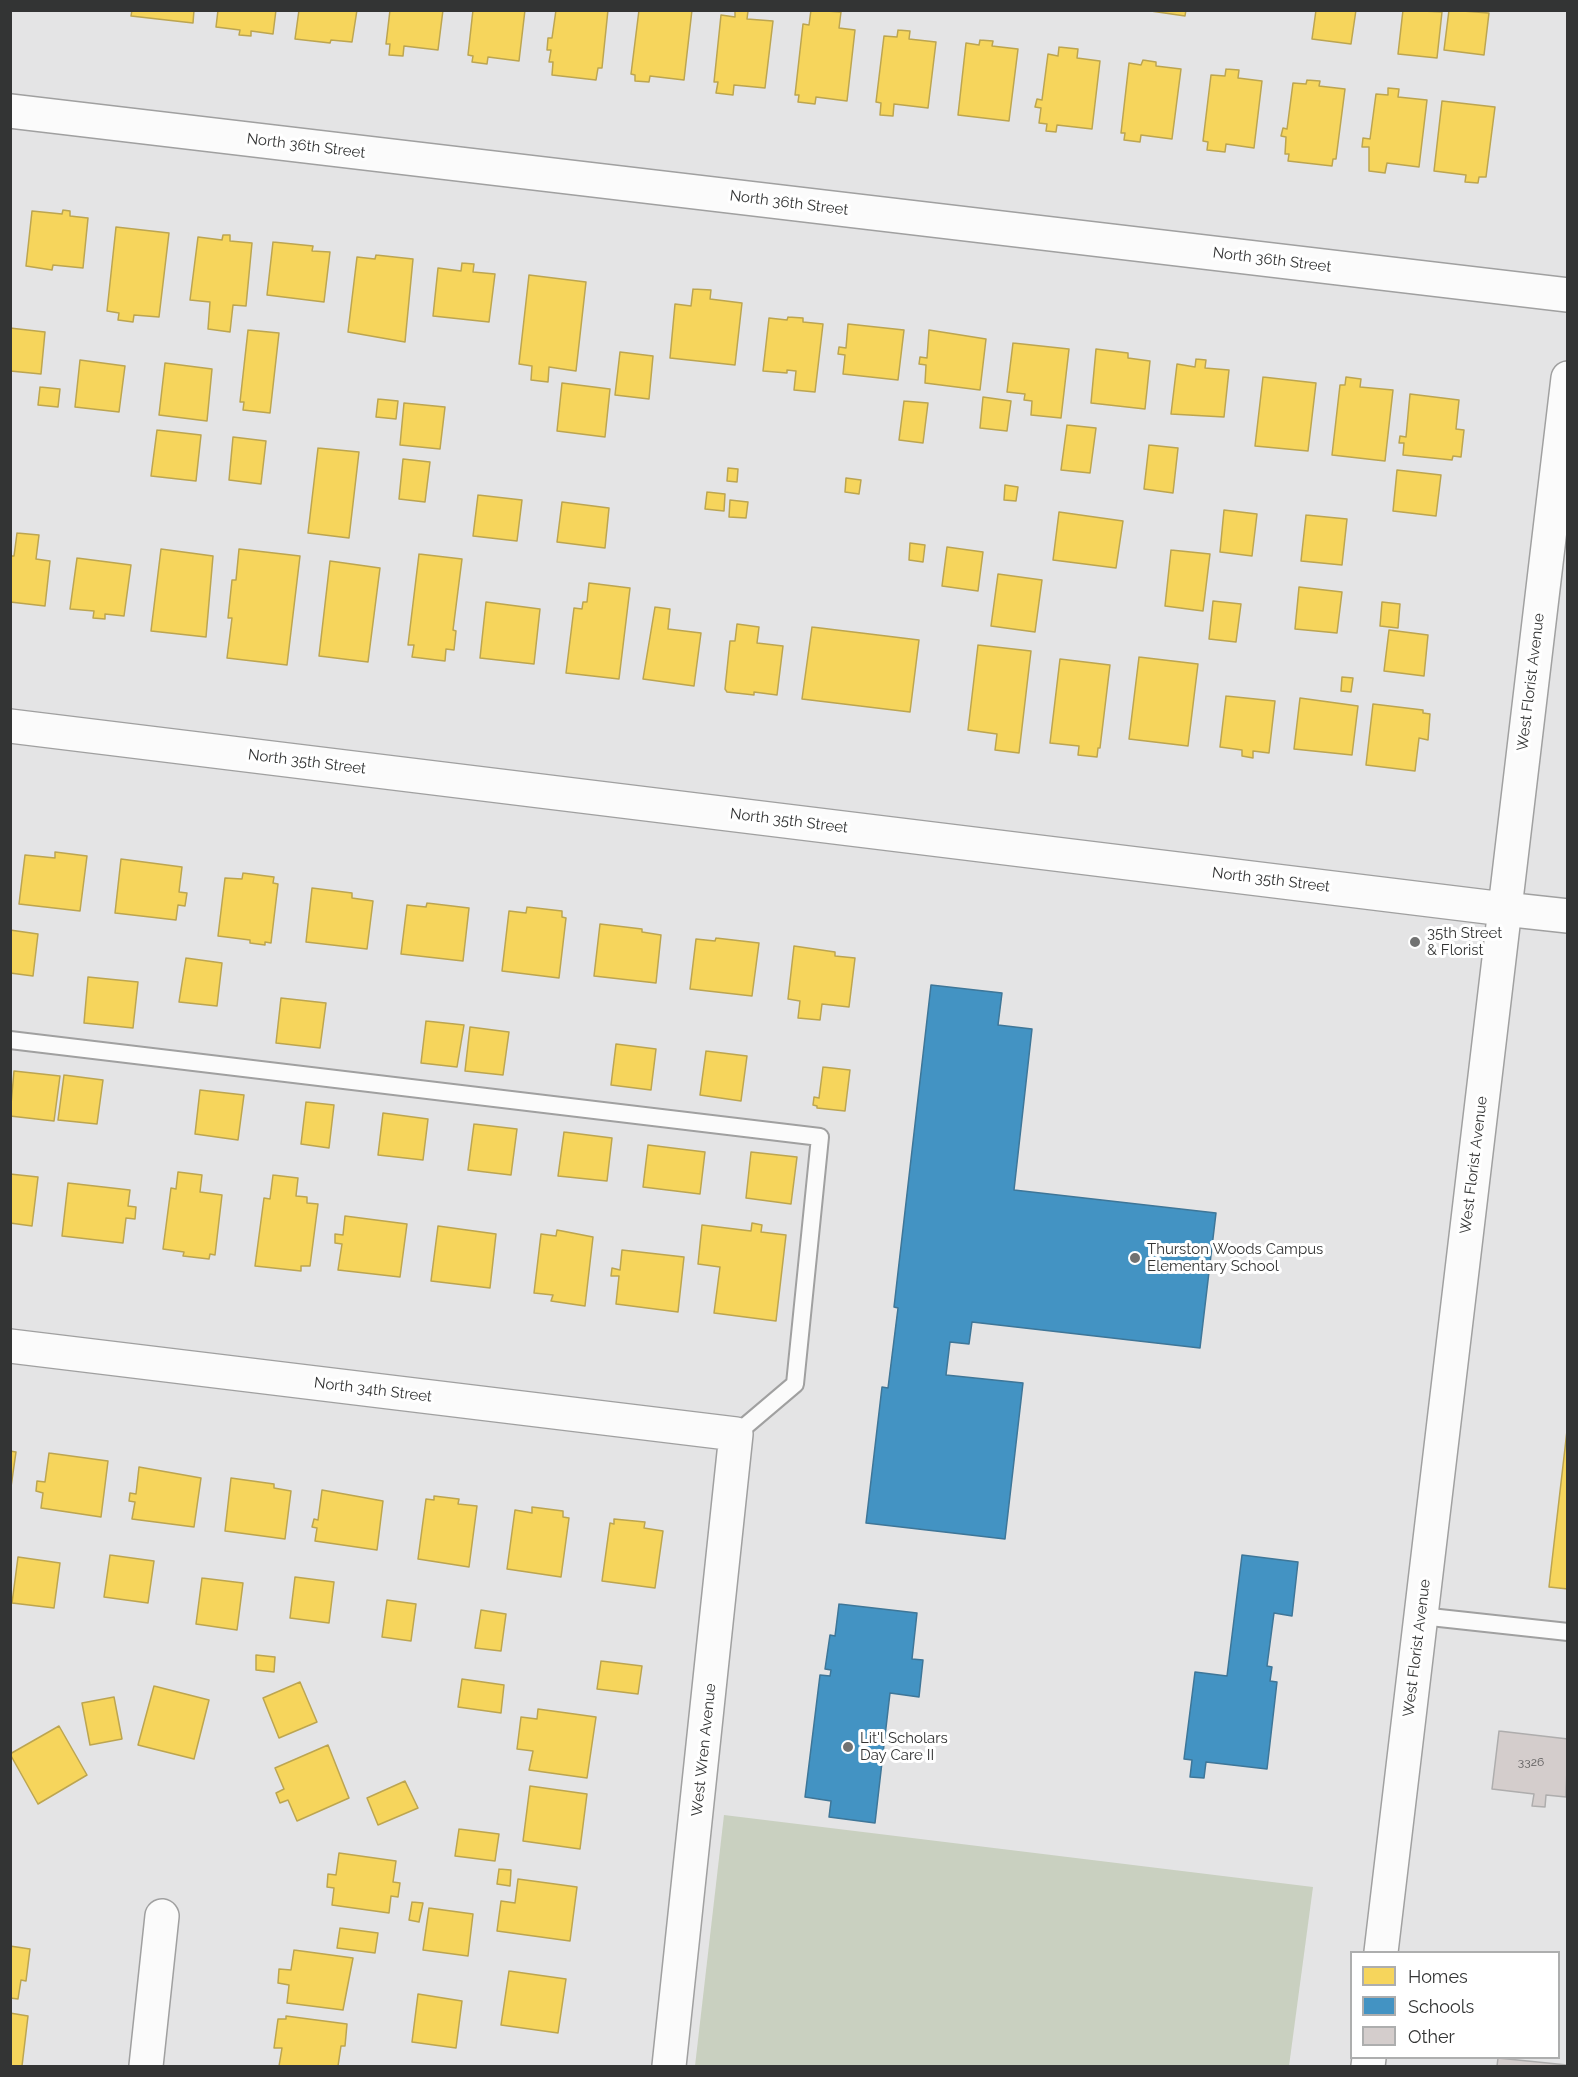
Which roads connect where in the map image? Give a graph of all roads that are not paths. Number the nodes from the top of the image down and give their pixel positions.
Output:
1 (10, 111) edge
2 (1568, 295) edge
3 (1568, 378) edge
4 (10, 726) edge
5 (1504, 909) junction
6 (1568, 916) edge
7 (10, 1040) edge
8 (10, 1346) edge
9 (736, 1434) junction
10 (1421, 1616) junction
11 (1568, 1632) edge
12 (162, 1916) dead end
13 (1381, 1951) edge
14 (146, 2067) edge
15 (669, 2067) edge

1 - 2 street, North 36th Street
3 - 5 street, West Florist Avenue
4 - 5 street, North 35th Street
5 - 6 street, North 35th Street
5 - 10 street, West Florist Avenue
7 - 9 lane
8 - 9 street, North 34th Street
9 - 15 street, West Wren Avenue
10 - 11 lane
10 - 13 street, West Florist Avenue
12 - 14 street

